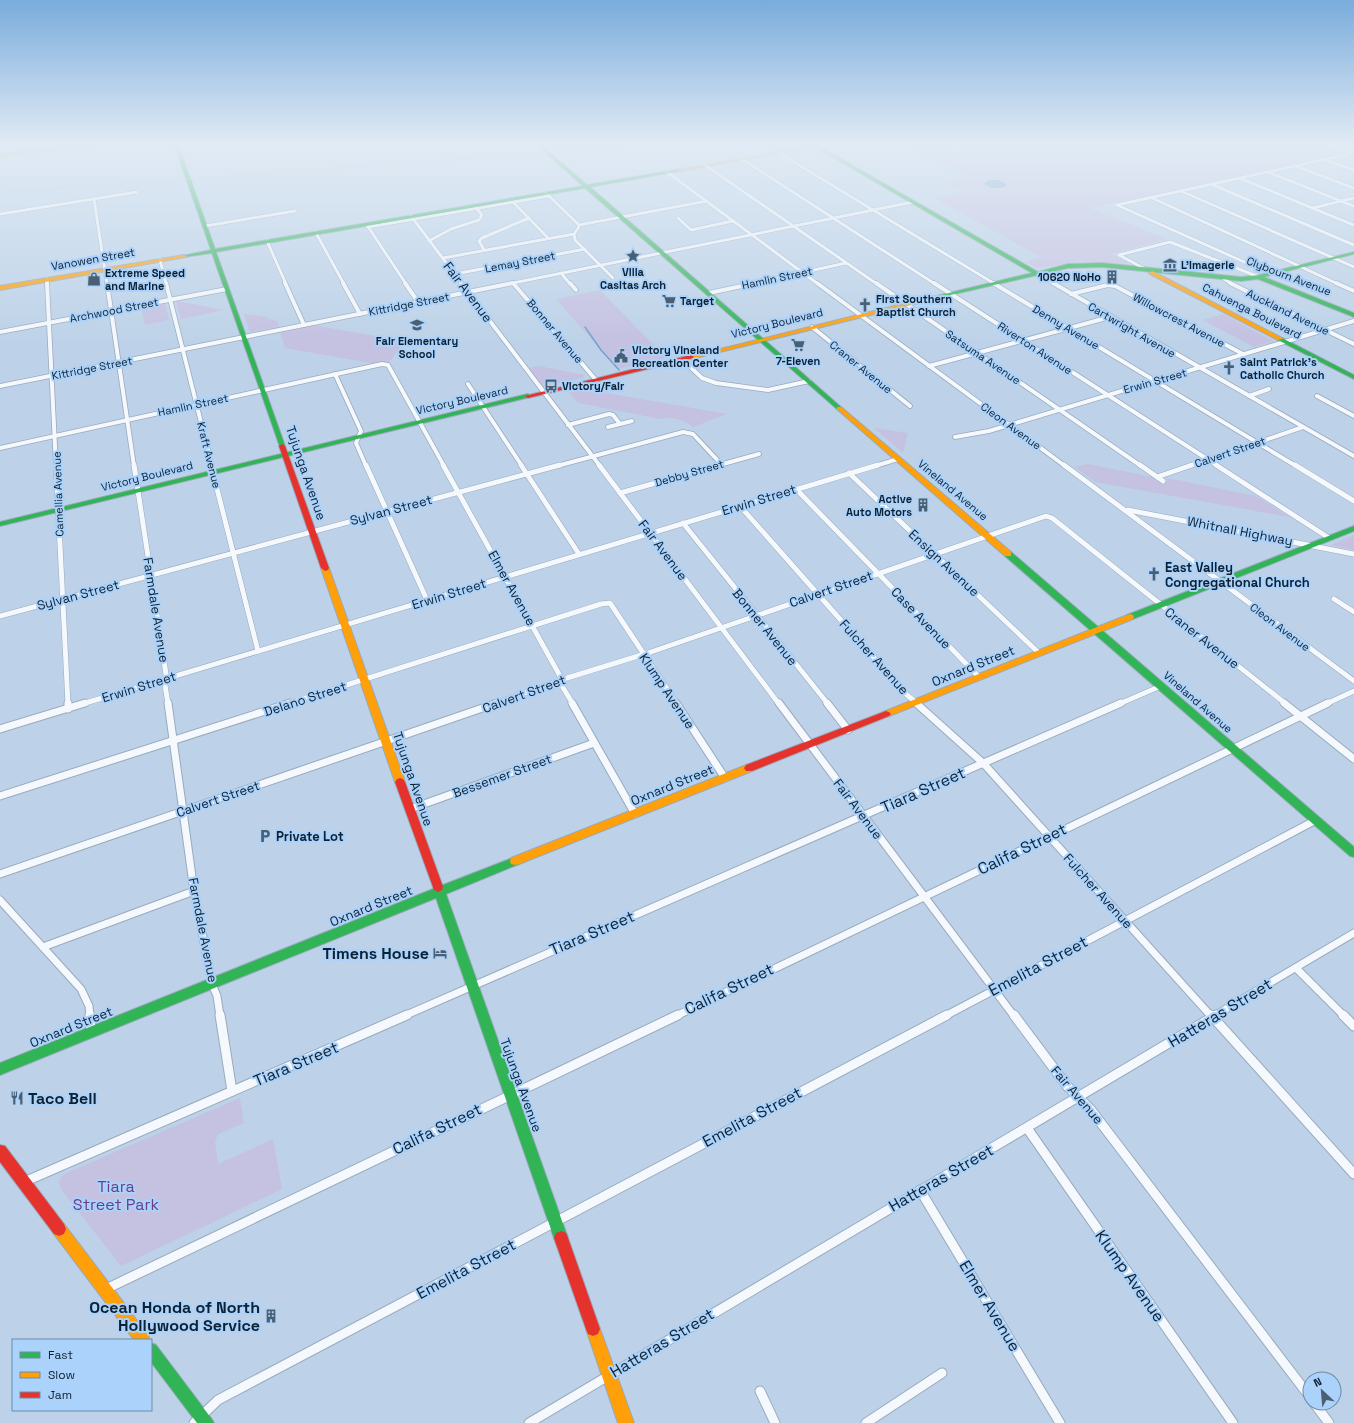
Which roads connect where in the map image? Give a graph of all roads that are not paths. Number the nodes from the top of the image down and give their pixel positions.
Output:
1 (23, 210) edge
2 (96, 210) edge
3 (199, 210) edge
4 (455, 210) edge
5 (461, 210) edge
6 (478, 210) edge
7 (521, 210) edge
8 (564, 210) edge
9 (615, 210) edge
10 (660, 210) edge
11 (719, 210) edge
12 (771, 210) edge
13 (822, 210) edge
14 (871, 210) edge
15 (873, 210) edge
16 (928, 210) edge
17 (1129, 210) edge
18 (1179, 210) edge
19 (1225, 210) edge
20 (1273, 210) edge
21 (1319, 210) edge
22 (295, 211) dead end
23 (0, 214) edge
24 (623, 217) junction
25 (412, 218) junction
26 (529, 218) junction
27 (678, 218) dead end
28 (834, 218) junction
29 (733, 221) junction
30 (579, 225) junction
31 (1354, 225) edge
32 (205, 226) junction
33 (367, 226) junction
34 (793, 226) junction
35 (316, 233) junction
36 (574, 234) junction
37 (751, 234) junction
38 (548, 238) junction
39 (267, 241) junction
40 (430, 241) junction
41 (1354, 245) edge
42 (584, 249) junction
43 (214, 250) junction
44 (484, 250) junction
45 (662, 252) junction
46 (1354, 253) edge
47 (442, 258) junction
48 (1334, 258) junction
49 (160, 260) junction
50 (846, 263) junction
51 (600, 265) junction
52 (1300, 267) junction
53 (1354, 267) edge
54 (105, 269) junction
55 (1145, 269) junction
56 (802, 272) junction
57 (561, 273) junction
58 (1036, 273) junction
59 (455, 274) junction
60 (1162, 274) junction
61 (1272, 274) junction
62 (1259, 277) junction
63 (613, 278) dead end
64 (47, 279) junction
65 (1224, 279) junction
66 (513, 283) junction
67 (994, 284) junction
68 (0, 288) edge
69 (228, 289) junction
70 (576, 290) dead end
71 (1354, 291) edge
72 (468, 292) junction
73 (709, 293) junction
74 (951, 294) junction
75 (1071, 294) junction
76 (170, 300) junction
77 (418, 302) junction
78 (906, 305) junction
79 (111, 311) junction
80 (360, 314) junction
81 (1354, 315) edge
82 (861, 316) junction
83 (1110, 317) junction
84 (1354, 321) edge
85 (49, 322) junction
86 (304, 325) junction
87 (812, 327) junction
88 (1068, 329) junction
89 (1325, 330) junction
90 (0, 332) edge
91 (244, 337) junction
92 (762, 339) junction
93 (1024, 341) junction
94 (1285, 342) junction
95 (1354, 344) edge
96 (182, 349) junction
97 (977, 353) junction
98 (1243, 354) junction
99 (682, 359) junction
100 (119, 362) junction
101 (386, 364) joint
102 (929, 366) junction
103 (1200, 368) junction
104 (335, 374) junction
105 (52, 376) junction
106 (1354, 377) edge
107 (596, 380) junction
108 (810, 381) junction
109 (1154, 381) junction
110 (468, 384) dead end
111 (0, 386) edge
112 (1269, 389) dead end
113 (263, 390) junction
114 (544, 393) junction
115 (1108, 395) junction
116 (1249, 396) junction
117 (1317, 396) dead end
118 (196, 404) junction
119 (910, 406) dead end
120 (483, 407) junction
121 (1060, 409) junction
122 (1354, 416) edge
123 (128, 420) junction
124 (632, 421) dead end
125 (420, 422) junction
126 (620, 424) junction
127 (1010, 424) junction
128 (568, 425) junction
129 (608, 427) dead end
130 (1303, 427) junction
131 (56, 436) junction
132 (359, 437) junction
133 (955, 437) dead end
134 (1257, 443) junction
135 (0, 448) edge
136 (759, 454) dead end
137 (286, 455) junction
138 (592, 456) junction
139 (1354, 456) edge
140 (898, 459) junction
141 (1208, 460) junction
142 (721, 464) junction
143 (213, 472) junction
144 (849, 473) junction
145 (526, 474) junction
146 (1158, 477) junction
147 (1163, 481) dead end
148 (796, 489) junction
149 (138, 490) junction
150 (459, 492) junction
151 (620, 493) junction
152 (1354, 502) edge
153 (740, 506) junction
154 (58, 510) junction
155 (1125, 510) junction
156 (387, 511) junction
157 (1049, 516) joint
158 (683, 523) junction
159 (0, 524) edge
160 (1354, 528) edge
161 (312, 532) junction
162 (650, 533) junction
163 (988, 536) junction
164 (1329, 538) junction
165 (1311, 545) junction
166 (234, 552) junction
167 (578, 554) junction
168 (934, 554) junction
169 (1354, 554) edge
170 (877, 573) junction
171 (151, 575) junction
172 (505, 576) junction
173 (1220, 581) junction
174 (818, 594) junction
175 (62, 599) junction
176 (1334, 599) dead end
177 (426, 600) junction
178 (610, 603) joint
179 (1160, 605) junction
180 (1354, 612) edge
181 (756, 615) junction
182 (0, 616) edge
183 (345, 625) junction
184 (532, 626) junction
185 (720, 628) junction
186 (1097, 630) junction
187 (258, 651) junction
188 (1039, 653) junction
189 (642, 654) junction
190 (979, 677) junction
191 (166, 679) junction
192 (365, 680) junction
193 (561, 681) junction
194 (1354, 681) edge
195 (1161, 686) junction
196 (1354, 691) edge
197 (916, 703) junction
198 (68, 709) junction
199 (1300, 716) junction
200 (0, 729) edge
201 (848, 730) junction
202 (173, 741) junction
203 (386, 742) junction
204 (594, 743) junction
205 (809, 745) junction
206 (1232, 748) junction
207 (1354, 759) edge
208 (983, 763) junction
209 (725, 778) junction
210 (0, 796) edge
211 (410, 810) junction
212 (183, 811) junction
213 (636, 814) junction
214 (863, 816) junction
215 (1316, 820) junction
216 (1049, 836) junction
217 (1354, 853) edge
218 (0, 874) edge
219 (194, 891) junction
220 (438, 892) junction
221 (924, 896) junction
222 (0, 900) edge
223 (1125, 920) junction
224 (1354, 933) edge
225 (43, 947) junction
226 (1296, 968) junction
227 (212, 984) junction
228 (472, 986) junction
229 (994, 989) junction
230 (1212, 1017) junction
231 (1354, 1026) edge
232 (91, 1033) junction
233 (0, 1069) edge
234 (232, 1091) junction
235 (511, 1094) junction
236 (1079, 1097) junction
237 (1026, 1128) junction
238 (0, 1151) edge
239 (1354, 1174) edge
240 (24, 1182) junction
241 (920, 1190) junction
242 (555, 1222) junction
243 (105, 1289) junction
244 (142, 1339) edge
245 (152, 1351) edge
246 (942, 1373) dead end
247 (609, 1375) junction
248 (1302, 1387) edge
249 (760, 1391) dead end
250 (1320, 1411) edge
251 (200, 1421) edge
252 (529, 1423) edge
253 (626, 1423) edge
254 (775, 1423) edge
255 (866, 1423) edge
256 (1060, 1423) edge
257 (1233, 1423) edge
258 (1330, 1423) edge

1 - 23 street
2 - 54 street, Farmdale Avenue
3 - 32 main road, Tujunga Avenue
4 - 25 main road, Vanowen Street
5 - 25 street, Vanowen Street
6 - 40 street
7 - 26 street
8 - 30 street
9 - 24 main road, Vineland Avenue
10 - 24 street
11 - 29 street, Cleon Avenue
12 - 34 street, Satsuma Avenue
13 - 28 street, Riverton Avenue
14 - 28 street, Kittridge Street
15 - 67 street, Denny Avenue
16 - 58 main road
17 - 61 street
18 - 52 street
19 - 48 street
20 - 41 street
21 - 31 street
22 - 32 street
24 - 30 street
24 - 45 main road, Vineland Avenue
25 - 33 main road, Vanowen Street
25 - 40 street, Fair Avenue
26 - 38 street
26 - 44 street
27 - 29 street
28 - 34 street, Kittridge Street
28 - 74 street, Riverton Avenue
29 - 37 street, Cleon Avenue
30 - 36 street
32 - 43 main road, Tujunga Avenue
33 - 35 main road, Vanowen Street
33 - 77 street
34 - 37 street, Kittridge Street
34 - 50 street, Satsuma Avenue
35 - 39 main road, Vanowen Street
35 - 80 street
36 - 38 street
36 - 42 street
37 - 45 street, Kittridge Street
37 - 56 street, Cleon Avenue
38 - 44 street
39 - 43 main road, Vanowen Street
39 - 86 street
40 - 47 street, Fair Avenue
42 - 51 street
42 - 59 street, Lemay Street
43 - 49 main road, Vanowen Street
43 - 69 main road, Tujunga Avenue
44 - 47 street
45 - 51 street, Kittridge Street
45 - 73 main road, Vineland Avenue
46 - 48 main road, Victory Boulevard
47 - 59 street, Fair Avenue
48 - 52 main road, Victory Boulevard
48 - 53 street
49 - 54 main road, Vanowen Street
49 - 76 street, Kraft Avenue
50 - 56 street, Hamlin Street
50 - 78 street, Satsuma Avenue
51 - 57 street, Kittridge Street
51 - 63 street
52 - 61 main road, Victory Boulevard
52 - 71 street
54 - 64 main road, Vanowen Street
54 - 79 street, Farmdale Avenue
55 - 58 main road, Victory Boulevard
55 - 60 main road, Victory Boulevard
55 - 62 street, Clybourn Avenue
56 - 73 street, Hamlin Street
56 - 82 street, Cleon Avenue
57 - 66 street, Kittridge Street
57 - 70 street
58 - 67 main road, Victory Boulevard
58 - 75 street, Cartwright Avenue
59 - 72 street, Fair Avenue
60 - 65 main road, Victory Boulevard
60 - 94 main road, Cahuenga Boulevard
61 - 62 main road, Victory Boulevard
62 - 65 main road, Victory Boulevard
62 - 81 main road, Clybourn Avenue
64 - 68 main road, Vanowen Street
64 - 85 street, Camellia Avenue
65 - 89 street, Auckland Avenue
66 - 72 street, Kittridge Street
66 - 107 street, Bonner Avenue
67 - 74 main road, Victory Boulevard
67 - 88 street, Denny Avenue
69 - 76 street, Archwood Street
69 - 91 main road, Tujunga Avenue
72 - 77 street, Kittridge Street
72 - 114 street, Fair Avenue
73 - 92 main road, Vineland Avenue
74 - 78 main road, Victory Boulevard
74 - 93 street, Riverton Avenue
75 - 83 street, Cartwright Avenue
75 - 98 street, Willowcrest Avenue
76 - 79 street, Archwood Street
76 - 96 street, Kraft Avenue
77 - 80 street, Kittridge Street
78 - 82 main road, Victory Boulevard
78 - 97 street, Satsuma Avenue
79 - 85 street, Archwood Street
79 - 100 street, Farmdale Avenue
80 - 86 street, Kittridge Street
82 - 87 main road, Victory Boulevard
82 - 102 street, Cleon Avenue
83 - 88 street
83 - 103 street, Cartwright Avenue
84 - 89 street, Erwin Street
85 - 90 street, Archwood Street
85 - 105 street, Camellia Avenue
86 - 91 street, Kittridge Street
87 - 92 main road, Victory Boulevard
87 - 119 street, Craner Avenue
88 - 93 street
88 - 109 street, Denny Avenue
89 - 94 street, Erwin Street
89 - 95 street, Auckland Avenue
91 - 96 street, Kittridge Street
91 - 113 main road, Tujunga Avenue
92 - 99 main road, Victory Boulevard
92 - 108 main road, Vineland Avenue
93 - 97 street
93 - 115 street, Riverton Avenue
94 - 98 street, Erwin Street
94 - 106 main road, Cahuenga Boulevard
96 - 100 street, Kittridge Street
96 - 118 street, Kraft Avenue
97 - 102 street
97 - 121 street, Satsuma Avenue
98 - 103 street, Erwin Street
99 - 107 main road, Victory Boulevard
99 - 108 street
100 - 105 street, Kittridge Street
100 - 123 street, Farmdale Avenue
101 - 104 street, Hamlin Street
101 - 125 street, Elmer Avenue
102 - 127 street, Cleon Avenue
103 - 109 street, Erwin Street
103 - 116 street, Cartwright Avenue
104 - 113 street, Hamlin Street
104 - 132 street
105 - 111 street, Kittridge Street
105 - 131 street, Camellia Avenue
107 - 114 main road, Victory Boulevard
108 - 140 main road, Vineland Avenue
109 - 115 street, Erwin Street
109 - 134 street, Denny Avenue
110 - 120 street
112 - 116 street
113 - 118 street, Hamlin Street
113 - 137 main road, Tujunga Avenue
114 - 120 main road, Victory Boulevard
114 - 128 street, Fair Avenue
115 - 121 street, Erwin Street
115 - 141 street, Riverton Avenue
116 - 130 street, Cartwright Avenue
117 - 122 street
118 - 123 street, Hamlin Street
118 - 143 street, Kraft Avenue
120 - 125 main road, Victory Boulevard
120 - 145 street
121 - 127 street, Erwin Street
121 - 146 street, Satsuma Avenue
123 - 131 street, Hamlin Street
123 - 149 street, Farmdale Avenue
124 - 126 street
125 - 132 main road, Victory Boulevard
125 - 150 street, Elmer Avenue
126 - 128 street
126 - 129 street
127 - 133 street, Erwin Street
127 - 155 street, Cleon Avenue
128 - 138 street, Fair Avenue
130 - 134 street, Calvert Street
130 - 139 street, Cartwright Avenue
131 - 135 street, Hamlin Street
131 - 154 street, Camellia Avenue
132 - 137 main road, Victory Boulevard
132 - 156 street
134 - 141 street, Calvert Street
134 - 152 street, Denny Avenue
136 - 142 street, Debby Street
137 - 143 main road, Victory Boulevard
137 - 161 main road, Tujunga Avenue
138 - 142 street, Sylvan Street
138 - 145 street, Sylvan Street
138 - 151 street, Fair Avenue
140 - 144 street, Erwin Street
140 - 163 main road, Vineland Avenue
141 - 146 street, Calvert Street
141 - 164 street, Riverton Avenue
142 - 151 street, Debby Street
143 - 149 main road, Victory Boulevard
143 - 166 street, Kraft Avenue
144 - 148 street, Erwin Street
144 - 168 street, Ensign Avenue
145 - 150 street, Sylvan Street
145 - 167 street
146 - 147 street, Satsuma Avenue
148 - 153 street, Erwin Street
148 - 170 street, Case Avenue
149 - 154 main road, Victory Boulevard
149 - 171 street, Farmdale Avenue
150 - 156 street, Sylvan Street
150 - 172 street, Elmer Avenue
151 - 162 street, Fair Avenue
153 - 158 street, Erwin Street
153 - 174 street, Fulcher Avenue
154 - 159 main road, Victory Boulevard
154 - 175 street, Camellia Avenue
155 - 165 street, Whitnall Highway
155 - 173 street, Cleon Avenue
156 - 161 street, Sylvan Street
156 - 177 street
157 - 163 street, Calvert Street
157 - 179 street, Craner Avenue
158 - 162 street, Erwin Street
158 - 181 street, Bonner Avenue
160 - 164 main road, Oxnard Street
161 - 166 street, Sylvan Street
161 - 183 main road, Tujunga Avenue
162 - 167 street, Erwin Street
162 - 185 street, Fair Avenue
163 - 168 street, Calvert Street
163 - 186 main road, Vineland Avenue
164 - 165 main road, Oxnard Street
165 - 169 street, Whitnall Highway
165 - 173 main road, Oxnard Street
166 - 171 street, Sylvan Street
166 - 187 street, Kraft Avenue
167 - 172 street, Erwin Street
168 - 170 street, Calvert Street
168 - 188 street, Ensign Avenue
170 - 174 street, Calvert Street
170 - 190 street, Case Avenue
171 - 175 street, Sylvan Street
171 - 191 street, Farmdale Avenue
172 - 177 street, Erwin Street
172 - 184 street, Elmer Avenue
173 - 179 main road, Oxnard Street
173 - 194 street, Cleon Avenue
174 - 181 street, Calvert Street
174 - 197 street, Fulcher Avenue
175 - 182 street, Sylvan Street
175 - 198 street, Camellia Avenue
176 - 180 street
177 - 183 street, Erwin Street
178 - 184 street, Delano Street
178 - 189 street, Klump Avenue
179 - 186 main road, Oxnard Street
179 - 199 street, Craner Avenue
181 - 185 street, Calvert Street
181 - 201 street, Bonner Avenue
183 - 187 street, Erwin Street
183 - 192 main road, Tujunga Avenue
184 - 192 street, Delano Street
184 - 193 street, Elmer Avenue
185 - 189 street, Calvert Street
185 - 205 street, Fair Avenue
186 - 188 main road, Oxnard Street
186 - 195 main road, Vineland Avenue
187 - 191 street, Erwin Street
188 - 190 main road, Oxnard Street
189 - 193 street, Calvert Street
189 - 209 street, Klump Avenue
190 - 197 main road, Oxnard Street
191 - 198 street, Erwin Street
191 - 202 street, Farmdale Avenue
192 - 202 street, Delano Street
192 - 203 main road, Tujunga Avenue
193 - 203 street, Calvert Street
193 - 204 street, Elmer Avenue
195 - 206 main road, Vineland Avenue
195 - 208 street, Tiara Street
196 - 199 street, Califa Street
197 - 201 main road, Oxnard Street
197 - 208 street, Fulcher Avenue
198 - 200 street, Erwin Street
199 - 206 street, Califa Street
199 - 207 street, Craner Avenue
201 - 205 main road, Oxnard Street
202 - 210 street, Delano Street
202 - 212 street, Farmdale Avenue
203 - 211 main road, Tujunga Avenue
203 - 212 street, Calvert Street
204 - 211 street, Bessemer Street
204 - 213 street, Elmer Avenue
205 - 209 main road, Oxnard Street
205 - 214 street, Fair Avenue
206 - 215 main road, Vineland Avenue
206 - 216 street, Califa Street
208 - 214 street, Tiara Street
208 - 216 street, Fulcher Avenue
209 - 213 main road, Oxnard Street
211 - 220 main road, Tujunga Avenue
212 - 218 street, Calvert Street
212 - 219 street, Farmdale Avenue
213 - 220 main road, Oxnard Street
214 - 221 street, Fair Avenue
214 - 228 street, Tiara Street
215 - 217 main road, Vineland Avenue
215 - 223 street, Emelita Street
216 - 221 street, Califa Street
216 - 223 street, Fulcher Avenue
219 - 225 street
219 - 227 street, Farmdale Avenue
220 - 227 main road, Oxnard Street
220 - 228 main road, Tujunga Avenue
221 - 229 street, Fair Avenue
221 - 235 street, Califa Street
222 - 225 street
223 - 229 street, Emelita Street
223 - 230 street, Fulcher Avenue
224 - 226 street, Hatteras Street
225 - 232 street
226 - 230 street, Hatteras Street
226 - 231 street
227 - 232 main road, Oxnard Street
227 - 234 street, Farmdale Avenue
228 - 234 street, Tiara Street
228 - 235 main road, Tujunga Avenue
229 - 236 street, Fair Avenue
229 - 242 street, Emelita Street
230 - 236 street, Hatteras Street
230 - 239 street, Fulcher Avenue
232 - 233 main road, Oxnard Street
234 - 240 street, Tiara Street
235 - 242 main road, Tujunga Avenue
235 - 243 street, Califa Street
236 - 237 street, Hatteras Street
236 - 248 street, Fair Avenue
237 - 241 street, Hatteras Street
237 - 257 street, Klump Avenue
238 - 240 main road
240 - 243 main road
241 - 247 street, Hatteras Street
241 - 256 street, Elmer Avenue
242 - 247 main road, Tujunga Avenue
242 - 251 street, Emelita Street
243 - 244 main road
245 - 251 main road
246 - 255 street
247 - 252 street, Hatteras Street
247 - 253 main road, Tujunga Avenue
249 - 254 street
250 - 258 street

